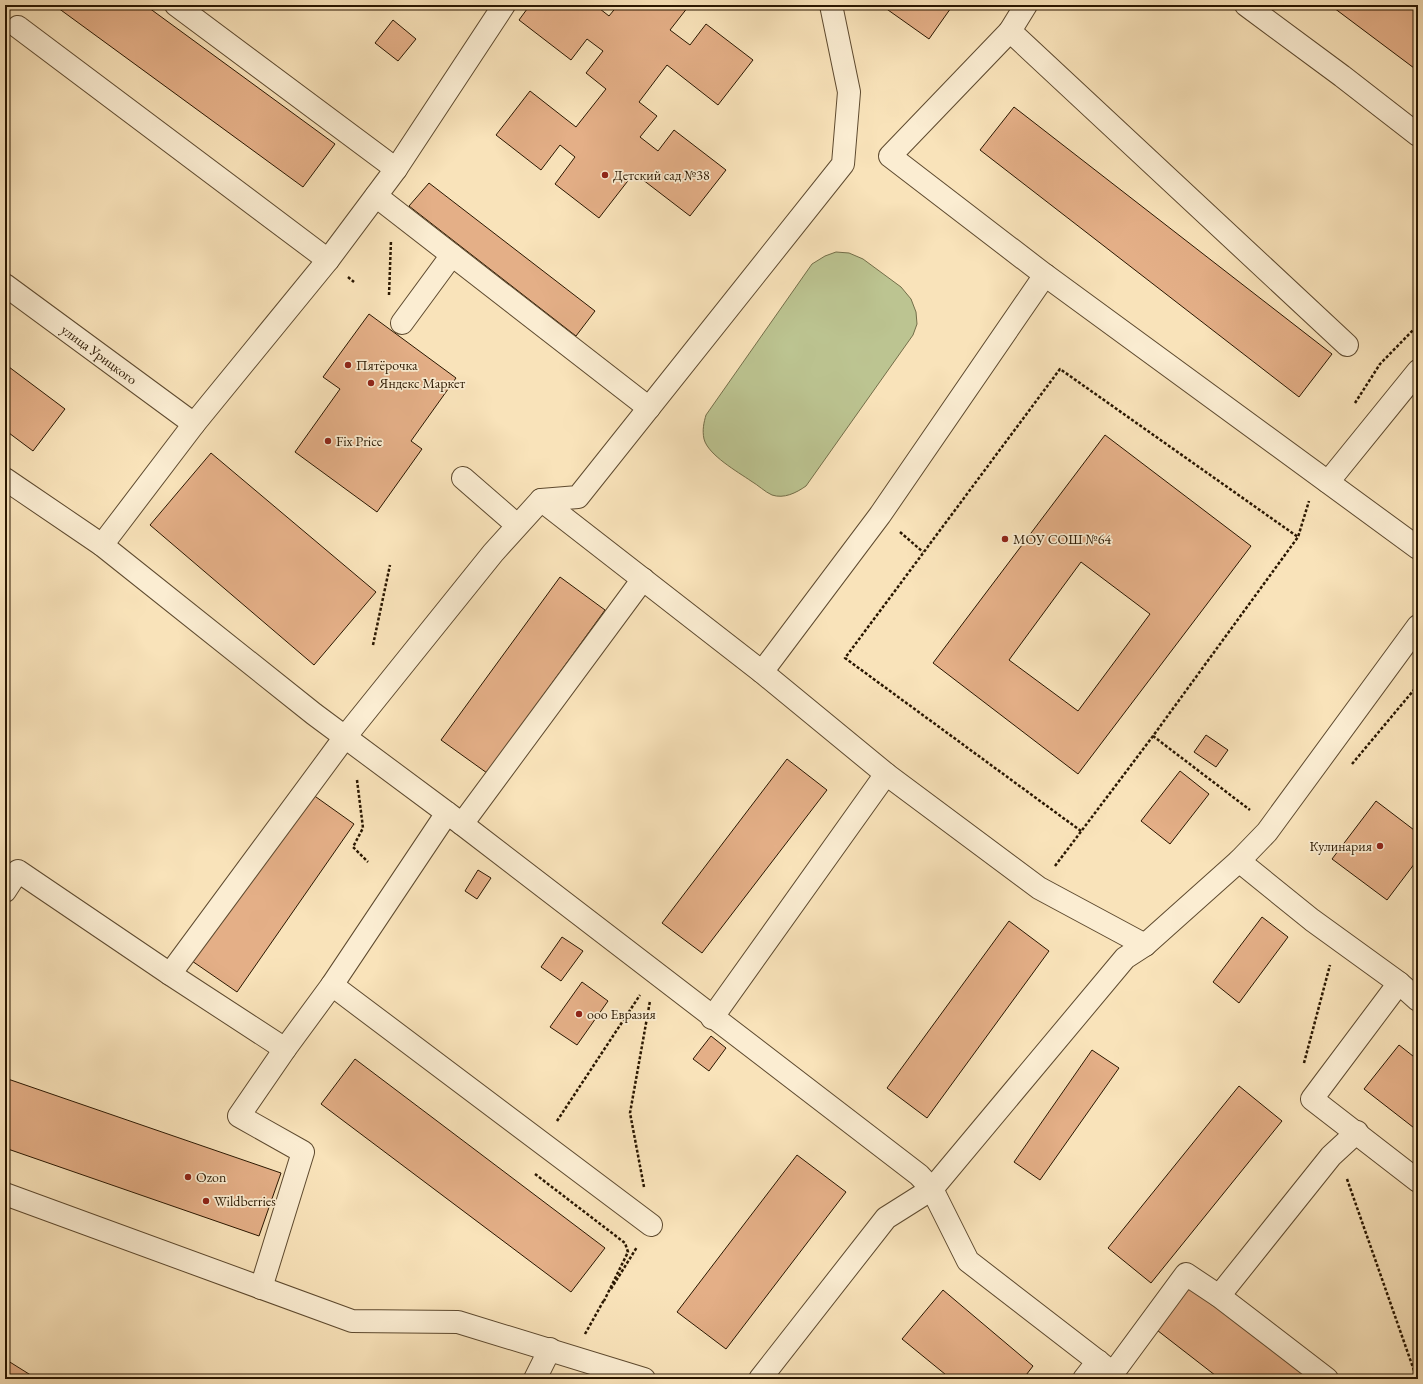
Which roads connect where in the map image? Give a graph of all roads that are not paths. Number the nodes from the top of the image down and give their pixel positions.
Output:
1 (176, 5) edge
2 (504, 5) edge
3 (831, 5) edge
4 (1026, 5) edge
5 (1246, 5) edge
6 (18, 27) dead end
7 (1010, 31) junction
8 (1418, 135) edge
9 (396, 169) junction
10 (384, 202) junction
11 (452, 255) junction
12 (328, 260) junction
13 (1045, 276) junction
14 (5, 285) edge
15 (402, 323) dead end
16 (1347, 345) dead end
17 (1418, 371) edge
18 (649, 408) junction
19 (194, 424) junction
20 (463, 478) dead end
21 (1322, 478) junction
22 (5, 479) edge
23 (541, 500) junction
24 (517, 525) junction
25 (102, 545) junction
26 (1418, 548) edge
27 (643, 579) junction
28 (1418, 626) edge
29 (762, 672) junction
30 (349, 741) junction
31 (886, 774) junction
32 (454, 819) junction
33 (1239, 861) junction
34 (5, 891) edge
35 (1145, 945) junction
36 (170, 974) junction
37 (1399, 983) junction
38 (332, 986) junction
39 (1418, 1000) edge
40 (712, 1018) junction
41 (285, 1049) junction
42 (1357, 1132) junction
43 (1418, 1180) edge
44 (932, 1188) junction
45 (5, 1194) edge
46 (651, 1225) road end
47 (261, 1288) junction
48 (1220, 1296) junction
49 (550, 1349) junction
50 (1098, 1361) junction
51 (536, 1379) edge
52 (644, 1379) edge
53 (760, 1379) edge
54 (1084, 1379) edge
55 (1327, 1379) edge

1 - 9 street
2 - 9 street
3 - 18 street
4 - 7 street
5 - 8 street
6 - 12 street
7 - 13 street
7 - 16 street
9 - 10 street
10 - 11 street
10 - 12 street
11 - 15 street
11 - 18 street
12 - 19 street
13 - 21 street
13 - 29 street
14 - 19 street, улица Урицкого
17 - 21 street
18 - 23 street
19 - 25 street
20 - 24 street
21 - 26 street
22 - 25 street
23 - 24 street
23 - 27 street
24 - 30 street
25 - 30 street
27 - 29 street
27 - 32 street
28 - 33 street
29 - 31 street
30 - 32 street
30 - 36 street
31 - 35 street
31 - 40 street
32 - 38 street
32 - 40 street
33 - 35 street
33 - 37 street
34 - 36 street
35 - 44 street
36 - 41 street
37 - 39 street
37 - 42 street
38 - 41 street
38 - 46 street
40 - 44 street
41 - 47 street
42 - 43 street
42 - 48 street
44 - 50 street
44 - 53 street
45 - 47 street
47 - 49 street
48 - 50 street
48 - 55 street
49 - 51 street
49 - 52 street
50 - 54 street

